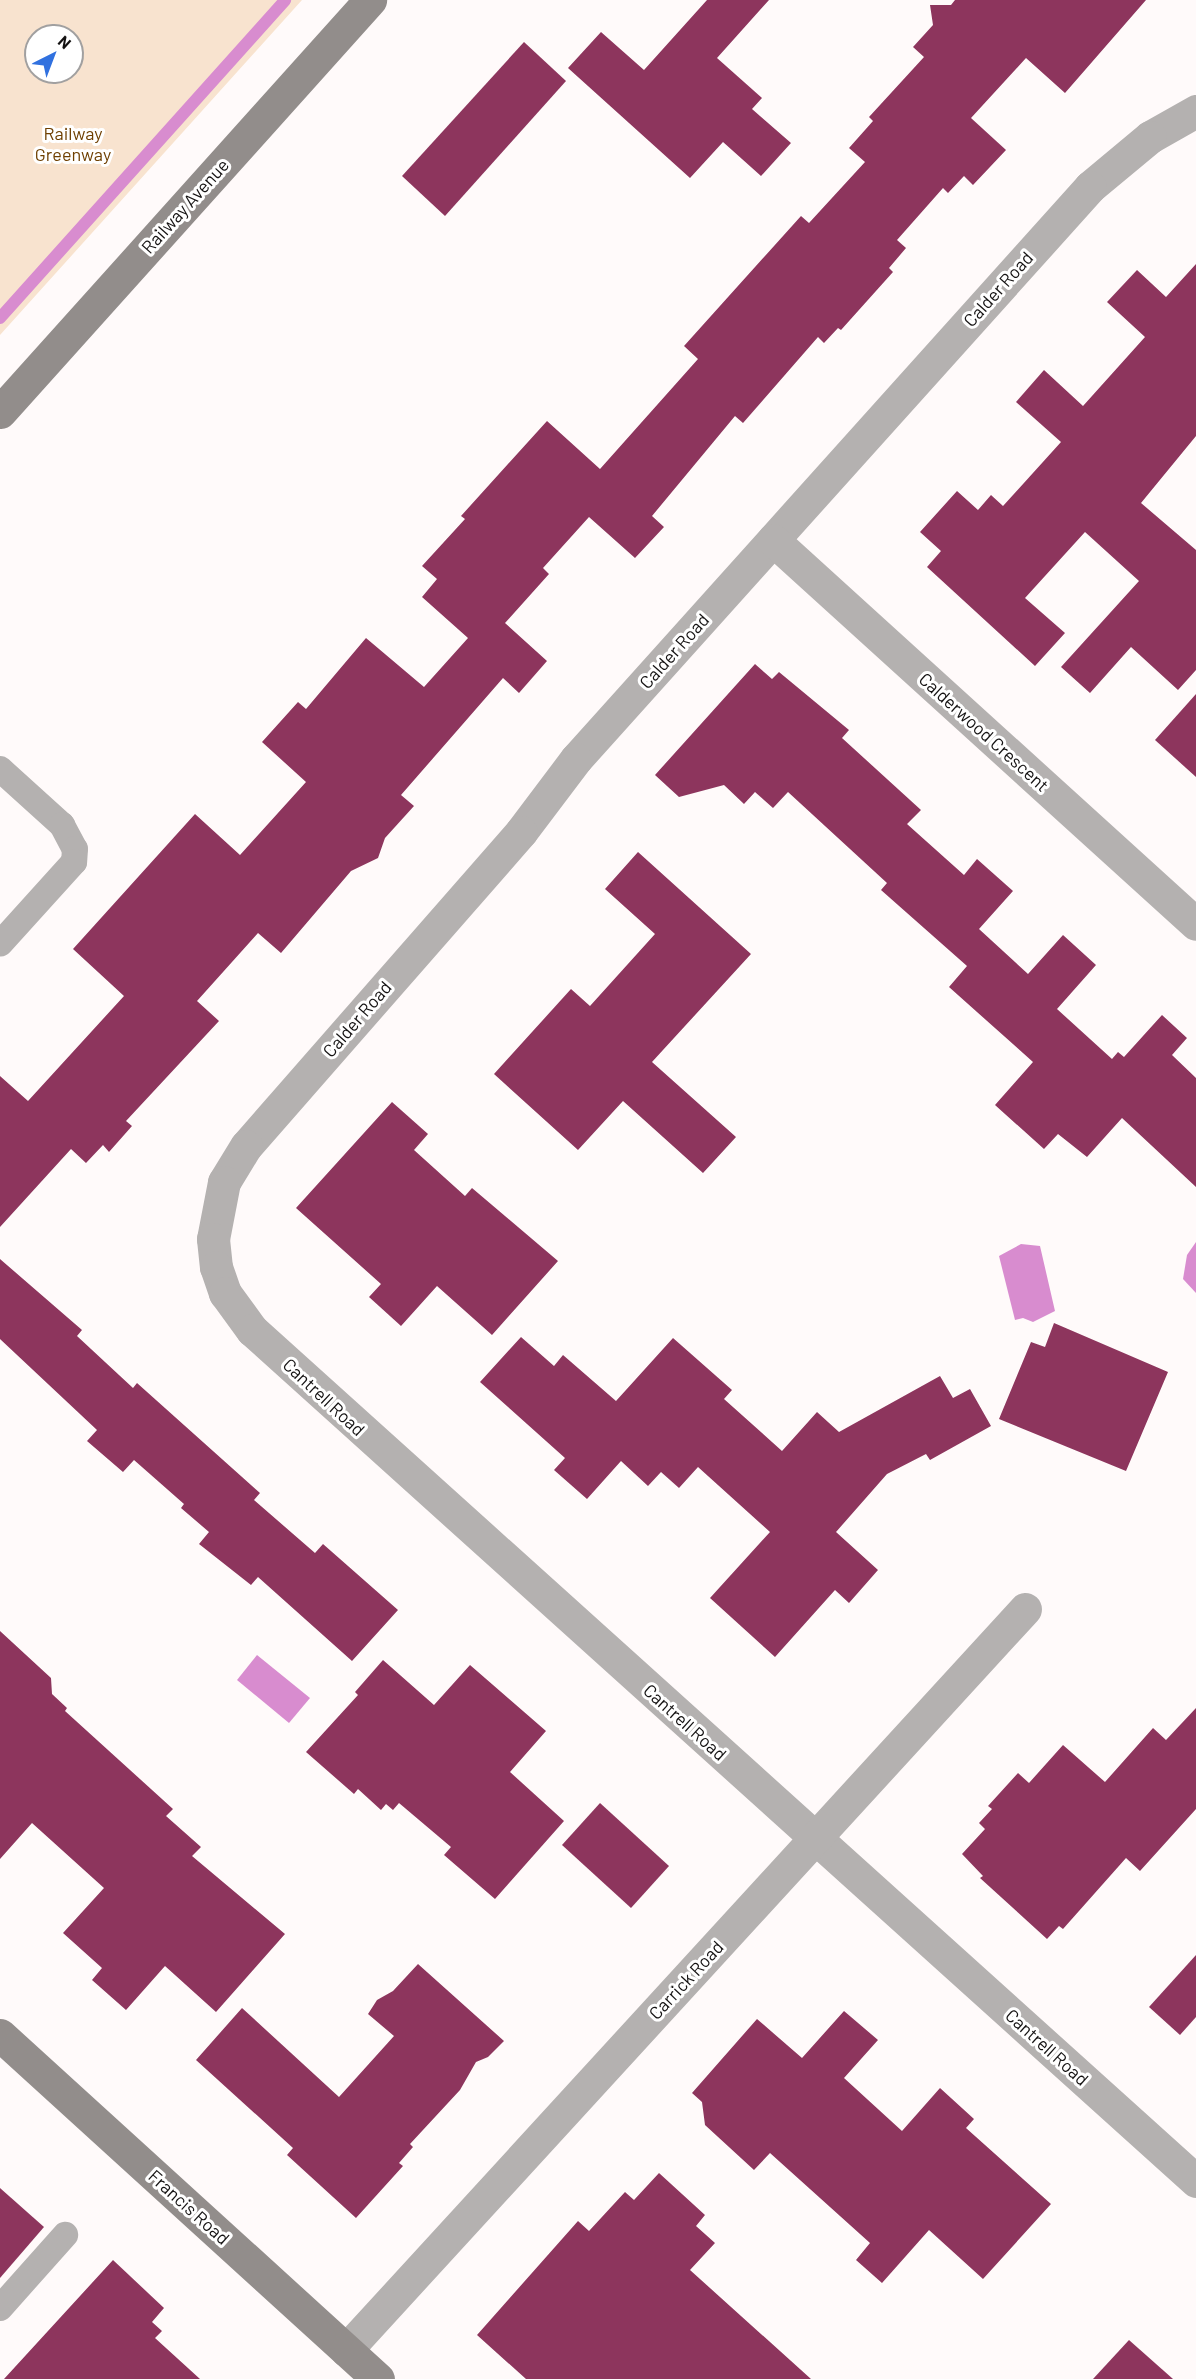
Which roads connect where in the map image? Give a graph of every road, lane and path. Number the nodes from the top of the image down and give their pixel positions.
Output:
1 (370, 0) edge
2 (1196, 111) edge
3 (0, 412) edge
4 (773, 540) junction
5 (0, 769) edge
6 (1196, 924) edge
7 (0, 944) edge
8 (213, 1239) joint
9 (1025, 1609) dead end
10 (815, 1838) junction
11 (0, 2035) edge
12 (1196, 2181) edge
13 (65, 2235) dead end
14 (0, 2308) edge
15 (346, 2350) junction
16 (378, 2379) edge

1 - 3 main road, Railway Avenue
2 - 4 street, Calder Road
4 - 6 street, Calderwood Crescent
4 - 8 street, Calder Road
5 - 7 lane
8 - 10 street, Cantrell Road
9 - 10 street, Carrick Road
10 - 12 street, Cantrell Road
10 - 15 street, Carrick Road
11 - 15 main road, Francis Road
13 - 14 lane
15 - 16 main road, Francis Road

